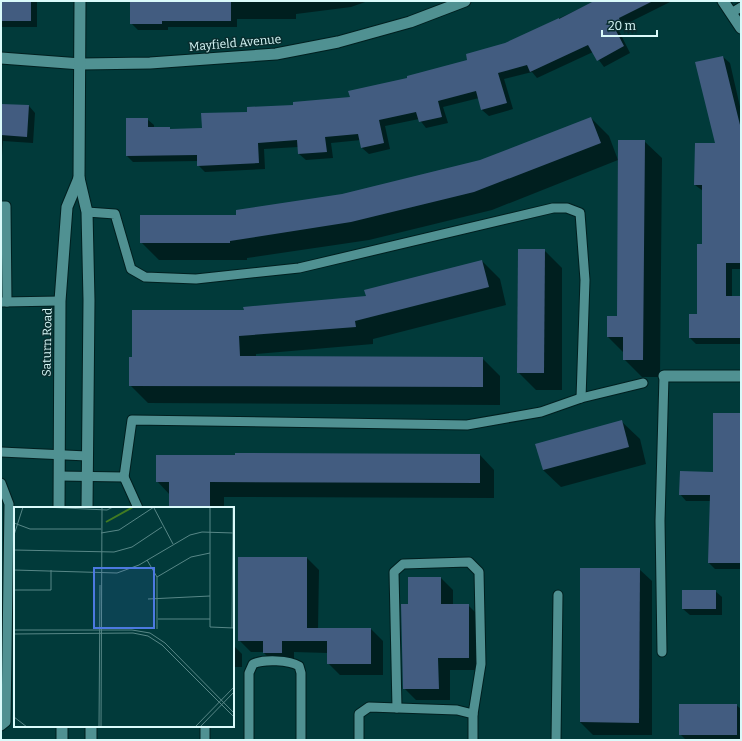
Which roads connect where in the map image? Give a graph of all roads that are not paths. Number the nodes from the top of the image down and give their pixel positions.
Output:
1 (80, 1) edge
2 (465, 1) edge
3 (723, 1) edge
4 (741, 7) edge
5 (731, 13) junction
6 (741, 28) edge
7 (1, 58) edge
8 (81, 64) junction
9 (79, 178) junction
10 (1, 206) edge
11 (87, 212) junction
12 (60, 301) junction
13 (4, 302) edge
14 (664, 376) joint
15 (741, 376) edge
16 (643, 383) dead end
17 (581, 398) junction
18 (1, 452) edge
19 (59, 456) junction
20 (87, 456) junction
21 (59, 476) junction
22 (87, 477) junction
23 (124, 477) junction
24 (1, 483) edge
25 (59, 507) edge
26 (88, 507) edge
27 (138, 507) edge
28 (558, 595) dead end
29 (11, 636) edge
30 (662, 652) dead end
31 (396, 708) junction
32 (473, 714) junction
33 (1, 726) edge
34 (62, 727) edge
35 (91, 727) edge
36 (204, 727) edge
37 (62, 740) edge
38 (91, 740) edge
39 (205, 740) edge
40 (249, 740) edge
41 (301, 740) edge
42 (359, 740) edge
43 (473, 740) edge
44 (556, 740) edge

1 - 8 street, Saturn Road
2 - 8 street, Mayfield Avenue
3 - 5 street
4 - 5 lane
5 - 6 street
7 - 8 street, Mayfield Avenue
8 - 9 street, Saturn Road
9 - 11 street, Saturn Road
9 - 12 street, Saturn Road
10 - 13 lane
11 - 17 lane
11 - 20 street, Saturn Road
12 - 13 lane
12 - 19 street, Saturn Road
14 - 15 street
14 - 30 lane
16 - 17 lane
17 - 23 lane
18 - 19 lane
19 - 20 lane
19 - 21 street, Saturn Road
20 - 22 street, Saturn Road
21 - 22 lane
21 - 25 street, Saturn Road
22 - 23 lane
22 - 26 street, Saturn Road
23 - 27 lane
24 - 29 lane
28 - 44 lane
29 - 33 lane
31 - 32 lane
31 - 32 lane
31 - 42 lane
32 - 43 lane
34 - 37 street
35 - 38 street
36 - 39 lane
40 - 41 lane

